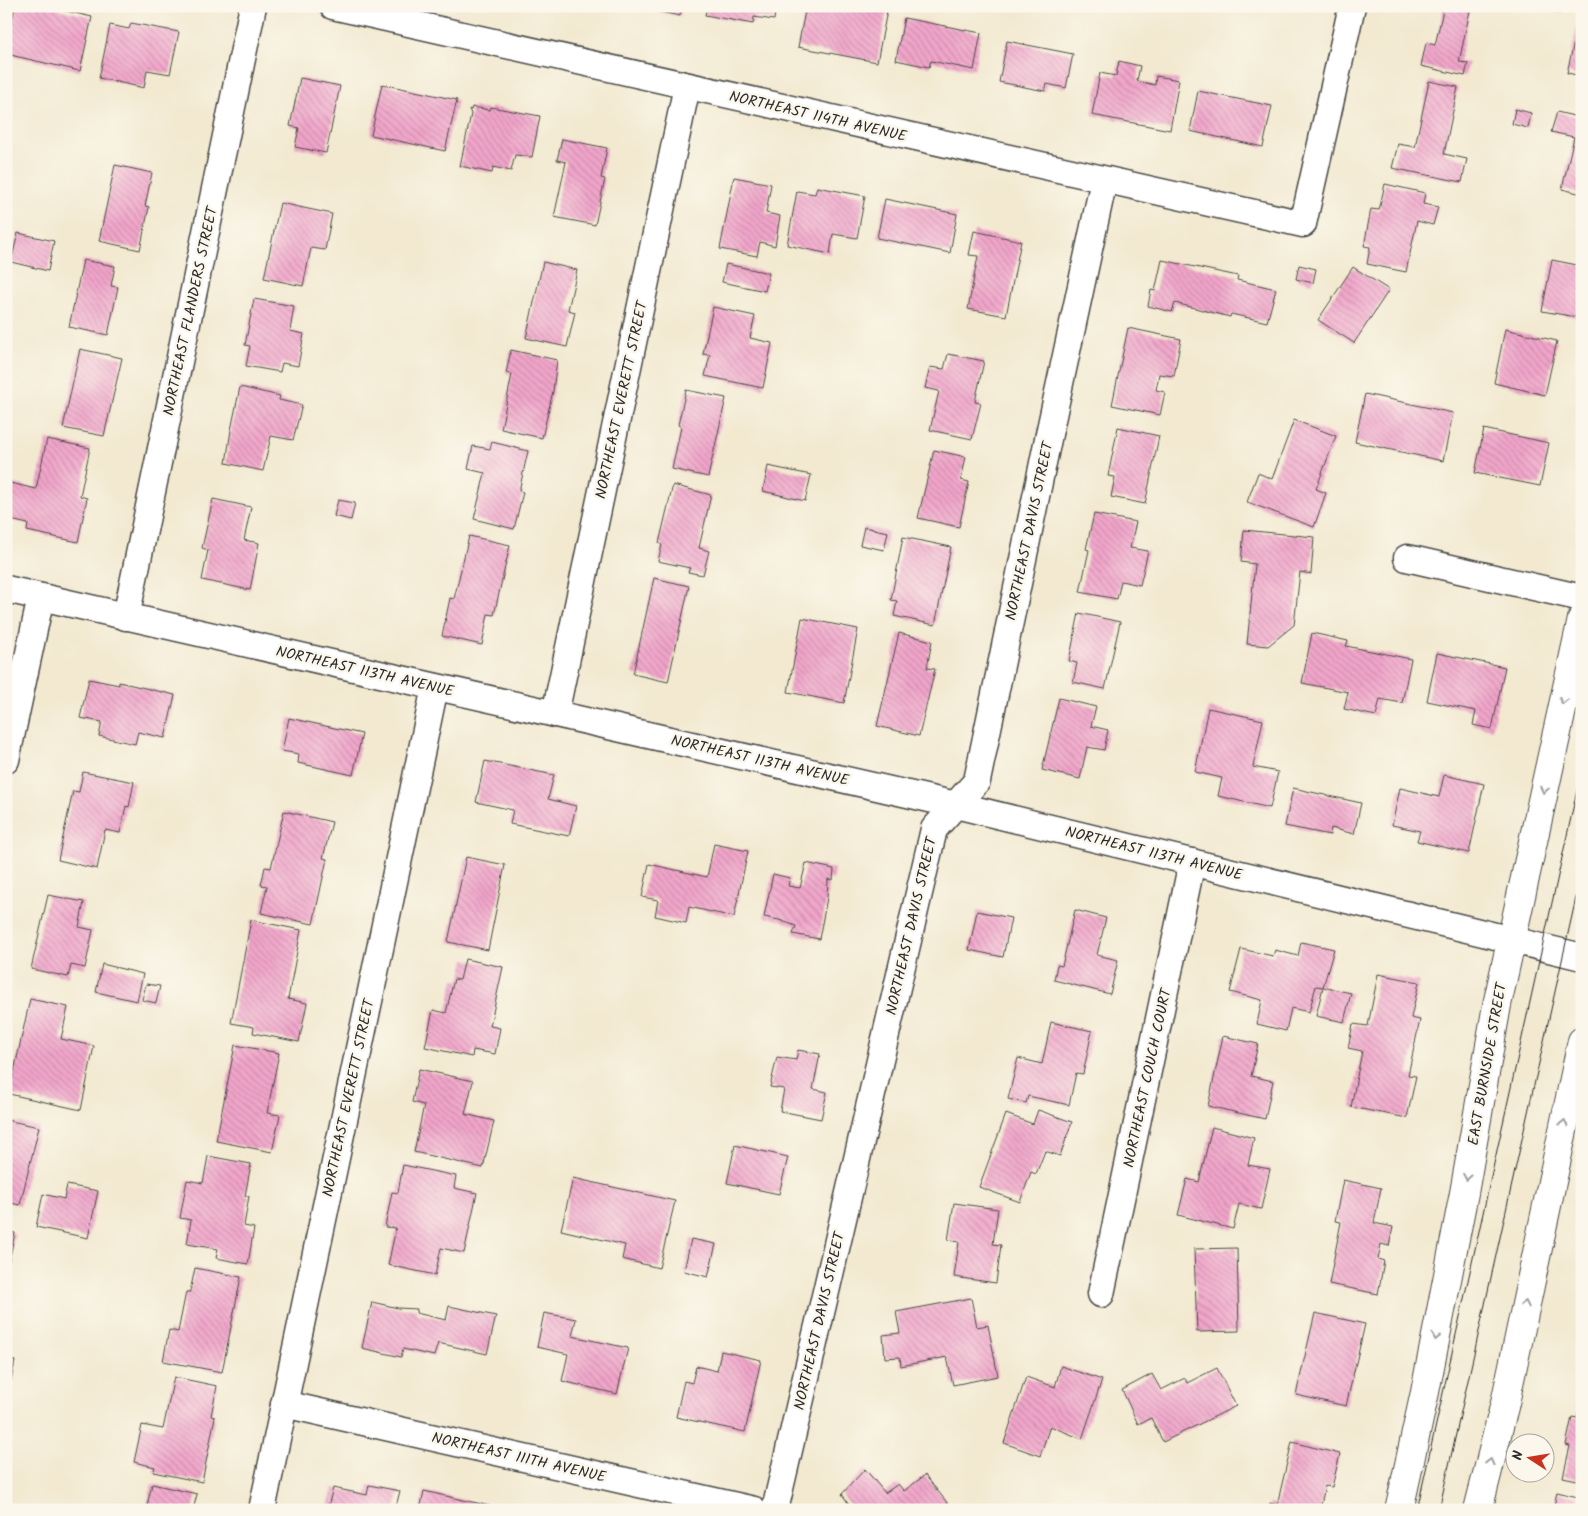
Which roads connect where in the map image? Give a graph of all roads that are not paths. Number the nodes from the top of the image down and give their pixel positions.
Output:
1 (253, 6) edge
2 (333, 6) edge
3 (1352, 6) edge
4 (687, 86) junction
5 (1104, 180) junction
6 (1407, 558) dead end
7 (6, 590) edge
8 (41, 597) junction
9 (1582, 598) edge
10 (126, 616) junction
11 (1582, 619) edge
12 (435, 687) junction
13 (555, 714) junction
14 (6, 760) edge
15 (956, 805) junction
16 (1192, 862) junction
17 (1511, 940) junction
18 (1582, 957) edge
19 (1582, 1041) edge
20 (1101, 1294) dead end
21 (284, 1404) junction
22 (262, 1510) edge
23 (754, 1510) edge
24 (775, 1510) edge
25 (1399, 1510) edge
26 (1478, 1510) edge

1 - 10 street, NORTHEAST FLANDERS STREET
2 - 4 street, NORTHEAST 114TH AVENUE
3 - 5 street, NORTHEAST 114TH AVENUE
4 - 5 street, NORTHEAST 114TH AVENUE
4 - 13 street, NORTHEAST EVERETT STREET
5 - 15 street, NORTHEAST DAVIS STREET
6 - 9 street
7 - 8 street, NORTHEAST 113TH AVENUE
8 - 10 street, NORTHEAST 113TH AVENUE
8 - 14 street
10 - 12 street, NORTHEAST 113TH AVENUE
11 -> 17 street, EAST BURNSIDE STREET
12 - 13 street, NORTHEAST 113TH AVENUE
12 - 21 street, NORTHEAST EVERETT STREET
13 - 15 street, NORTHEAST 113TH AVENUE
15 - 16 street, NORTHEAST 113TH AVENUE
15 - 24 street, NORTHEAST DAVIS STREET
16 - 17 street, NORTHEAST 113TH AVENUE
16 - 20 street, NORTHEAST COUCH COURT
17 - 18 street, NORTHEAST 113TH AVENUE
17 -> 25 street, EAST BURNSIDE STREET
26 -> 19 street
21 - 22 street, NORTHEAST EVERETT STREET
21 - 23 street, NORTHEAST 111TH AVENUE

